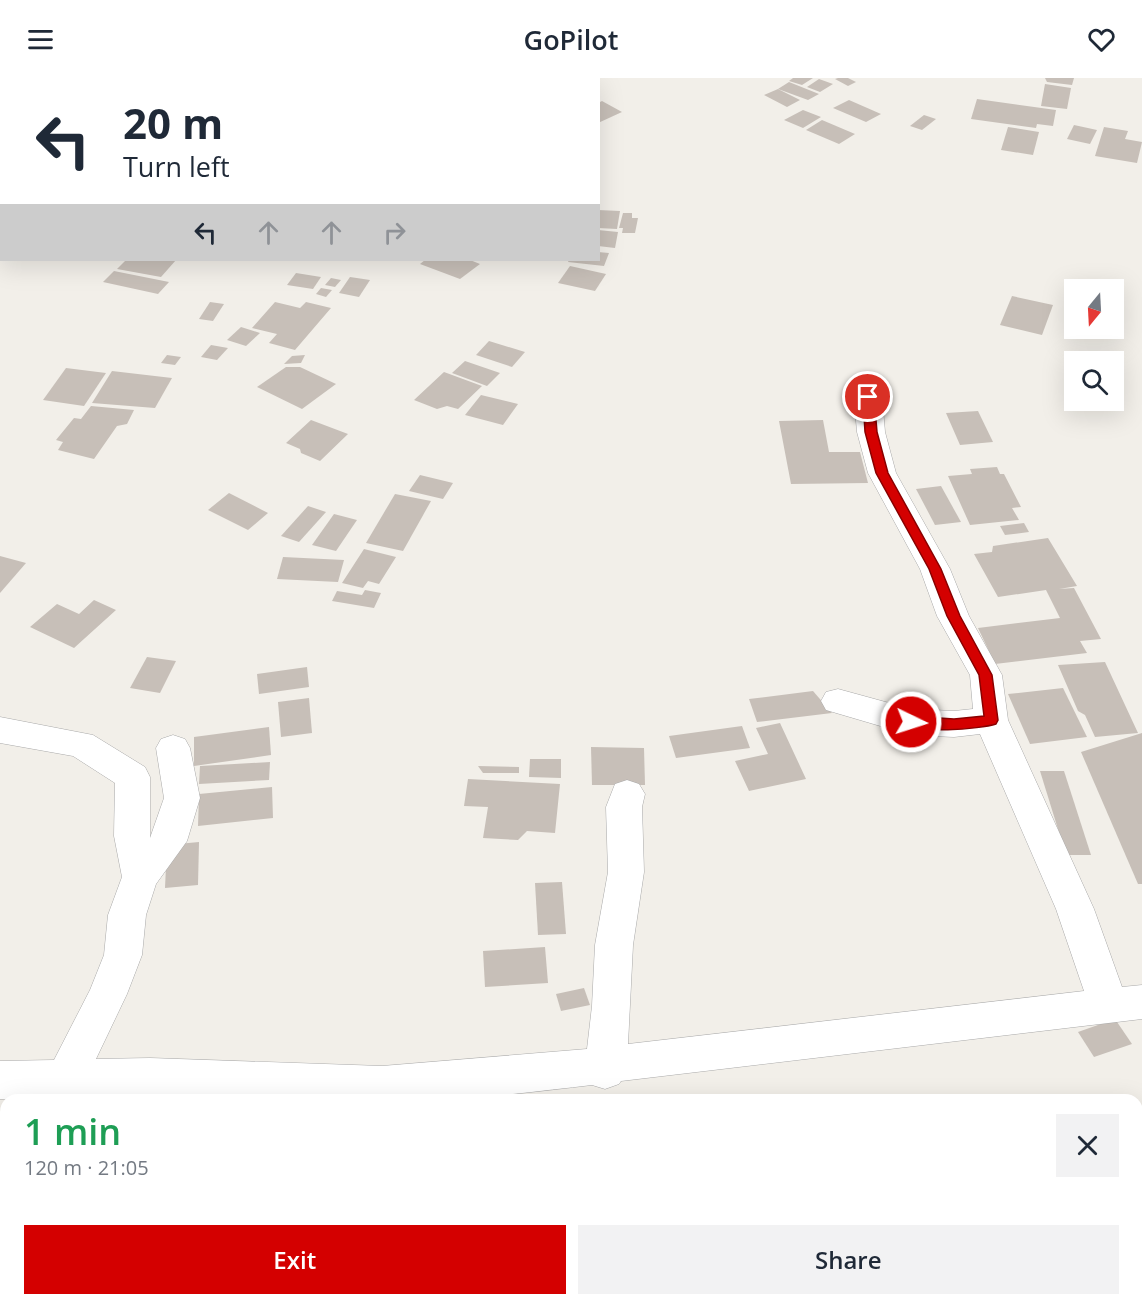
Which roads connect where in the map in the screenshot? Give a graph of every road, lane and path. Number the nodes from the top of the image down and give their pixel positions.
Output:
1 (868, 397) dead end
2 (838, 702) dead end
3 (991, 720) junction
4 (0, 730) edge
5 (173, 748) dead end
6 (627, 794) dead end
7 (140, 877) junction
8 (1126, 1004) edge
9 (606, 1068) junction
10 (0, 1080) edge
11 (66, 1089) edge

1 - 3 street
2 - 3 street
3 - 8 street
4 - 7 street
5 - 7 street
6 - 9 street
7 - 11 street
8 - 9 street
9 - 11 street
10 - 11 street

